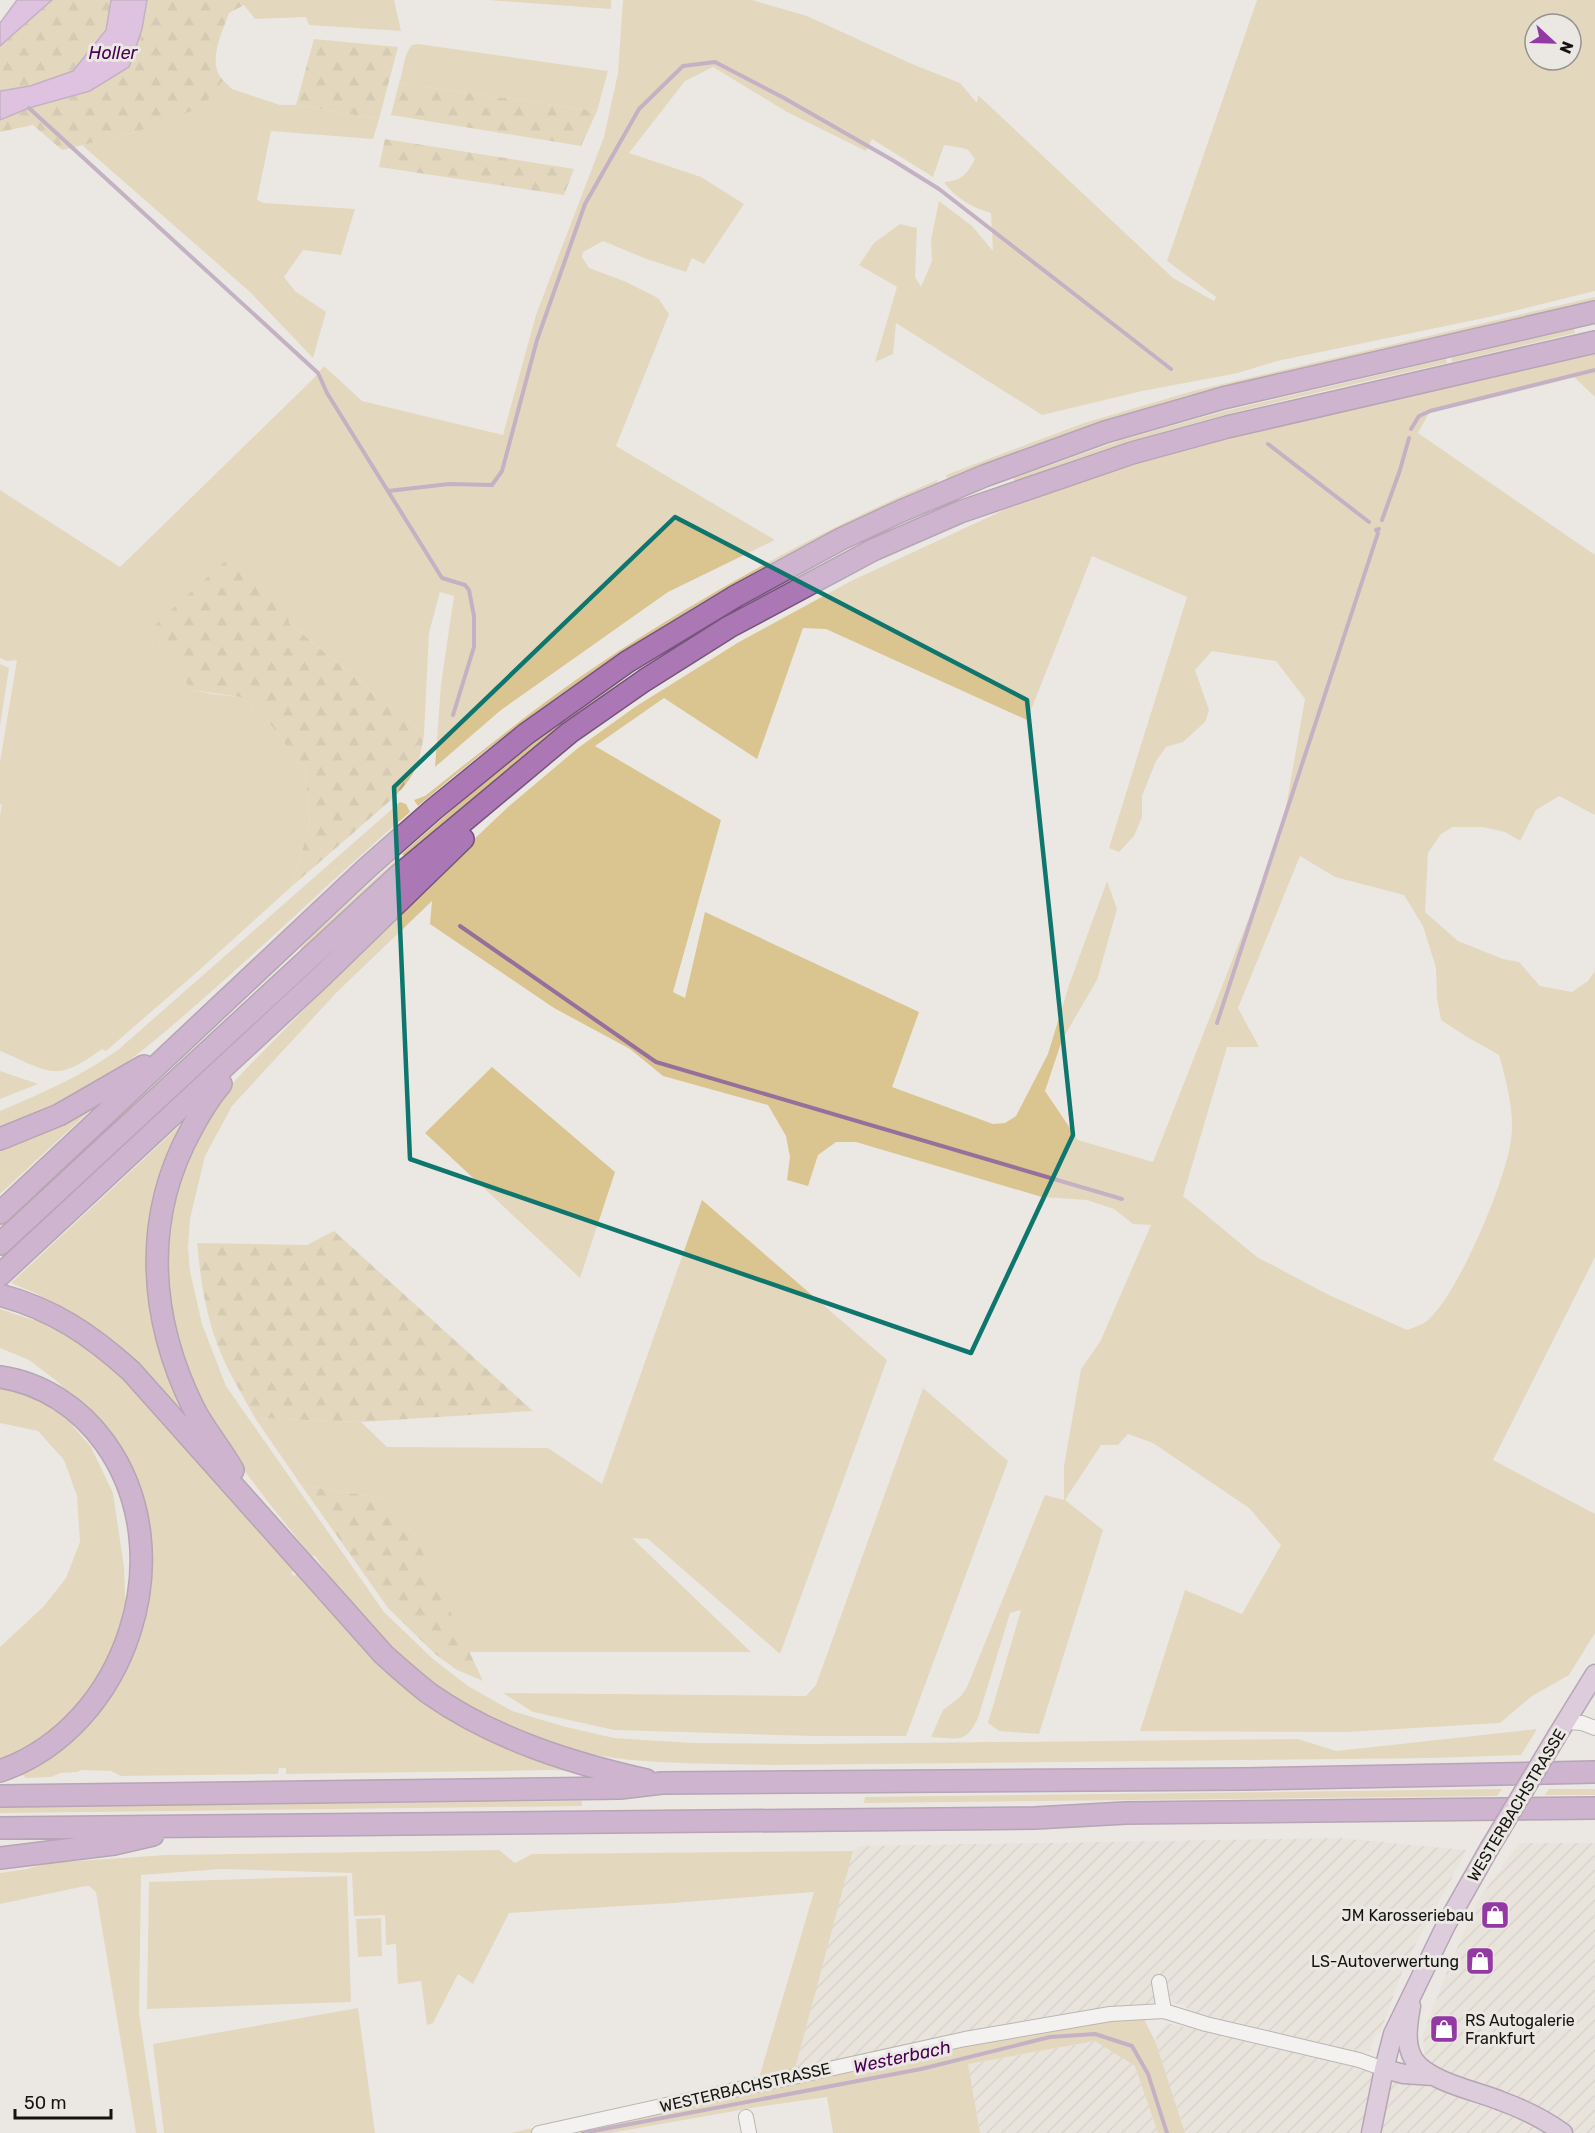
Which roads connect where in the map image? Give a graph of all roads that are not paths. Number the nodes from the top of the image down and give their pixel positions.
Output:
1 (1595, 312) edge
2 (1595, 342) edge
3 (569, 733) junction
4 (323, 975) junction
5 (176, 1048) junction
6 (0, 1139) edge
7 (0, 1213) edge
8 (0, 1244) edge
9 (0, 1275) edge
10 (0, 1295) edge
11 (0, 1377) edge
12 (255, 1510) junction
13 (1595, 1674) edge
14 (1562, 1728) junction
15 (1595, 1728) edge
16 (0, 1771) edge
17 (1595, 1772) edge
18 (662, 1783) junction
19 (0, 1796) edge
20 (1595, 1808) edge
21 (185, 1827) junction
22 (0, 1828) edge
23 (0, 1858) edge
24 (1160, 1982) dead end
25 (1413, 1995) junction
26 (1164, 2011) junction
27 (1384, 2069) junction
28 (1434, 2076) junction
29 (746, 2117) dead end
30 (539, 2133) edge
31 (749, 2133) edge
32 (1371, 2133) edge
33 (1563, 2133) edge

1 - 5 highway
2 - 3 highway
3 - 4 highway
3 - 8 highway
4 - 9 highway
4 - 12 highway
5 - 6 highway
5 - 7 highway
10 - 12 highway
11 - 16 highway
12 - 18 highway
13 - 14 main road, WESTERBACHSTRASSE
14 - 15 street
14 - 25 main road, WESTERBACHSTRASSE, bridge
17 - 18 highway
18 - 19 highway
20 - 21 highway
21 - 22 highway
21 - 23 highway
24 - 26 street
25 - 27 main road, WESTERBACHSTRASSE
25 - 28 main road
26 - 27 street, WESTERBACHSTRASSE
26 - 30 street, WESTERBACHSTRASSE
27 - 28 main road
27 - 32 main road, WESTERBACHSTRASSE
28 - 33 main road
29 - 31 street

